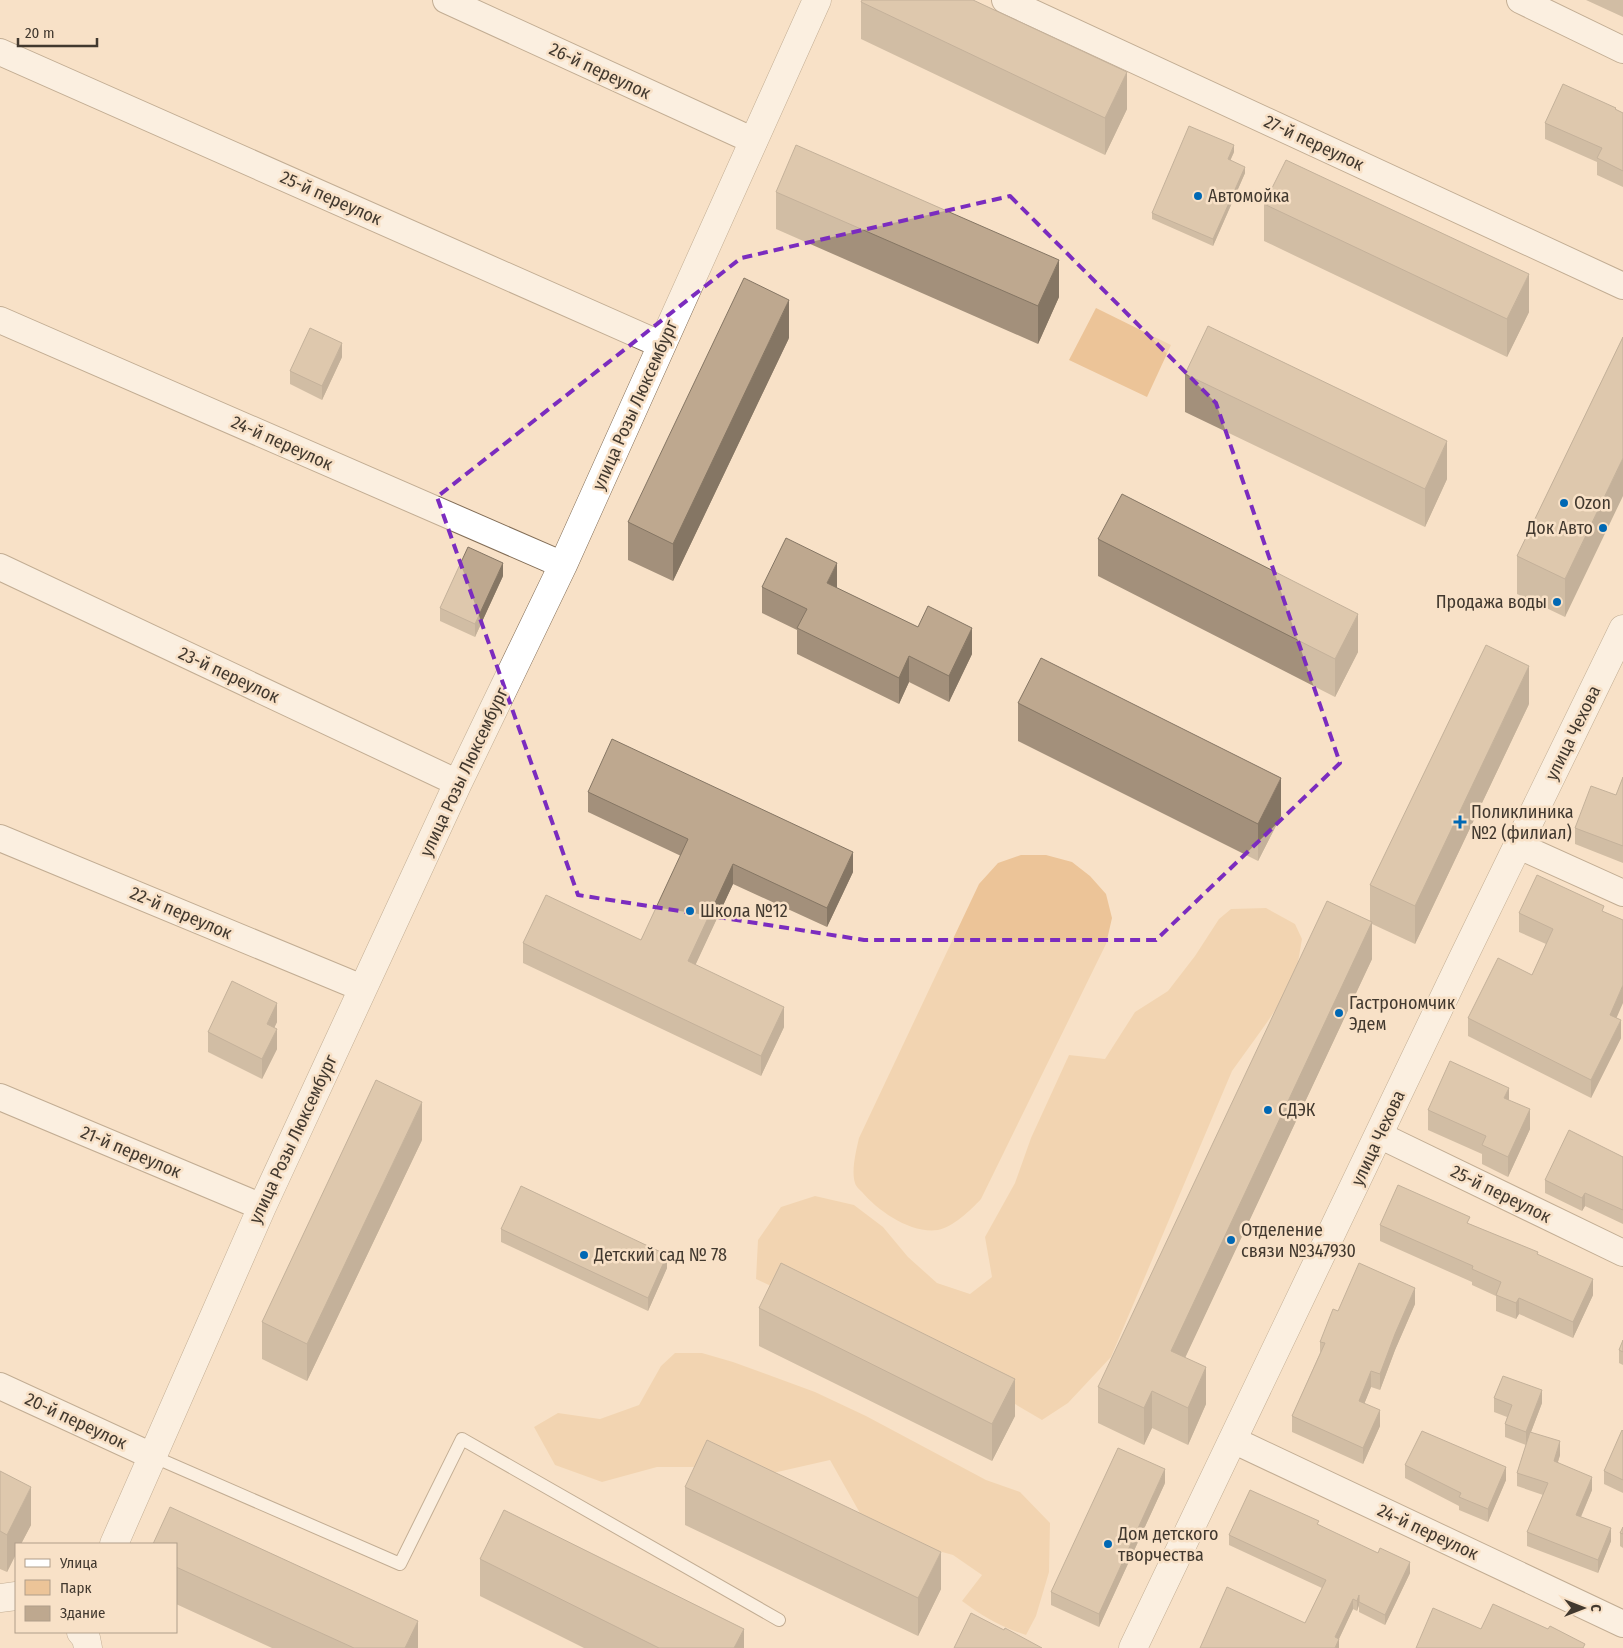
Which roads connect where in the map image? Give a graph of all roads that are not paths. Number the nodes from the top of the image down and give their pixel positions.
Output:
1 (446, 0) edge
2 (817, 0) edge
3 (1005, 0) edge
4 (1520, 0) edge
5 (1623, 50) edge
6 (0, 52) edge
7 (754, 141) junction
8 (1623, 286) edge
9 (0, 320) edge
10 (662, 345) junction
11 (563, 566) junction
12 (0, 567) edge
13 (1623, 630) edge
14 (458, 783) junction
15 (0, 838) edge
16 (1519, 846) junction
17 (1623, 893) edge
18 (362, 988) junction
19 (0, 1096) edge
20 (1380, 1135) junction
21 (262, 1207) junction
22 (1623, 1253) edge
23 (0, 1386) edge
24 (1233, 1440) junction
25 (152, 1456) junction
26 (114, 1543) edge
27 (15, 1596) edge
28 (0, 1598) edge
29 (779, 1620) dead end
30 (1623, 1624) edge
31 (1133, 1648) edge

1 - 7 street, 26-й переулок
2 - 7 street, улица Розы Люксембург
3 - 8 street, 27-й переулок
4 - 5 street
6 - 10 street, 25-й переулок
7 - 10 street, улица Розы Люксембург
9 - 11 street, 24-й переулок
10 - 11 street, улица Розы Люксембург
11 - 14 street, улица Розы Люксембург
12 - 14 street, 23-й переулок
13 - 16 street, улица Чехова
14 - 18 street, улица Розы Люксембург
15 - 18 street, 22-й переулок
16 - 17 street
16 - 20 street, улица Чехова
18 - 21 street, улица Розы Люксембург
19 - 21 street, 21-й переулок
20 - 22 street, 25-й переулок
20 - 24 street, улица Чехова
21 - 25 street, улица Розы Люксембург
23 - 25 street, 20-й переулок
24 - 30 street, 24-й переулок
24 - 31 street, улица Чехова
25 - 26 street, улица Розы Люксембург
25 - 29 lane
27 - 28 street

